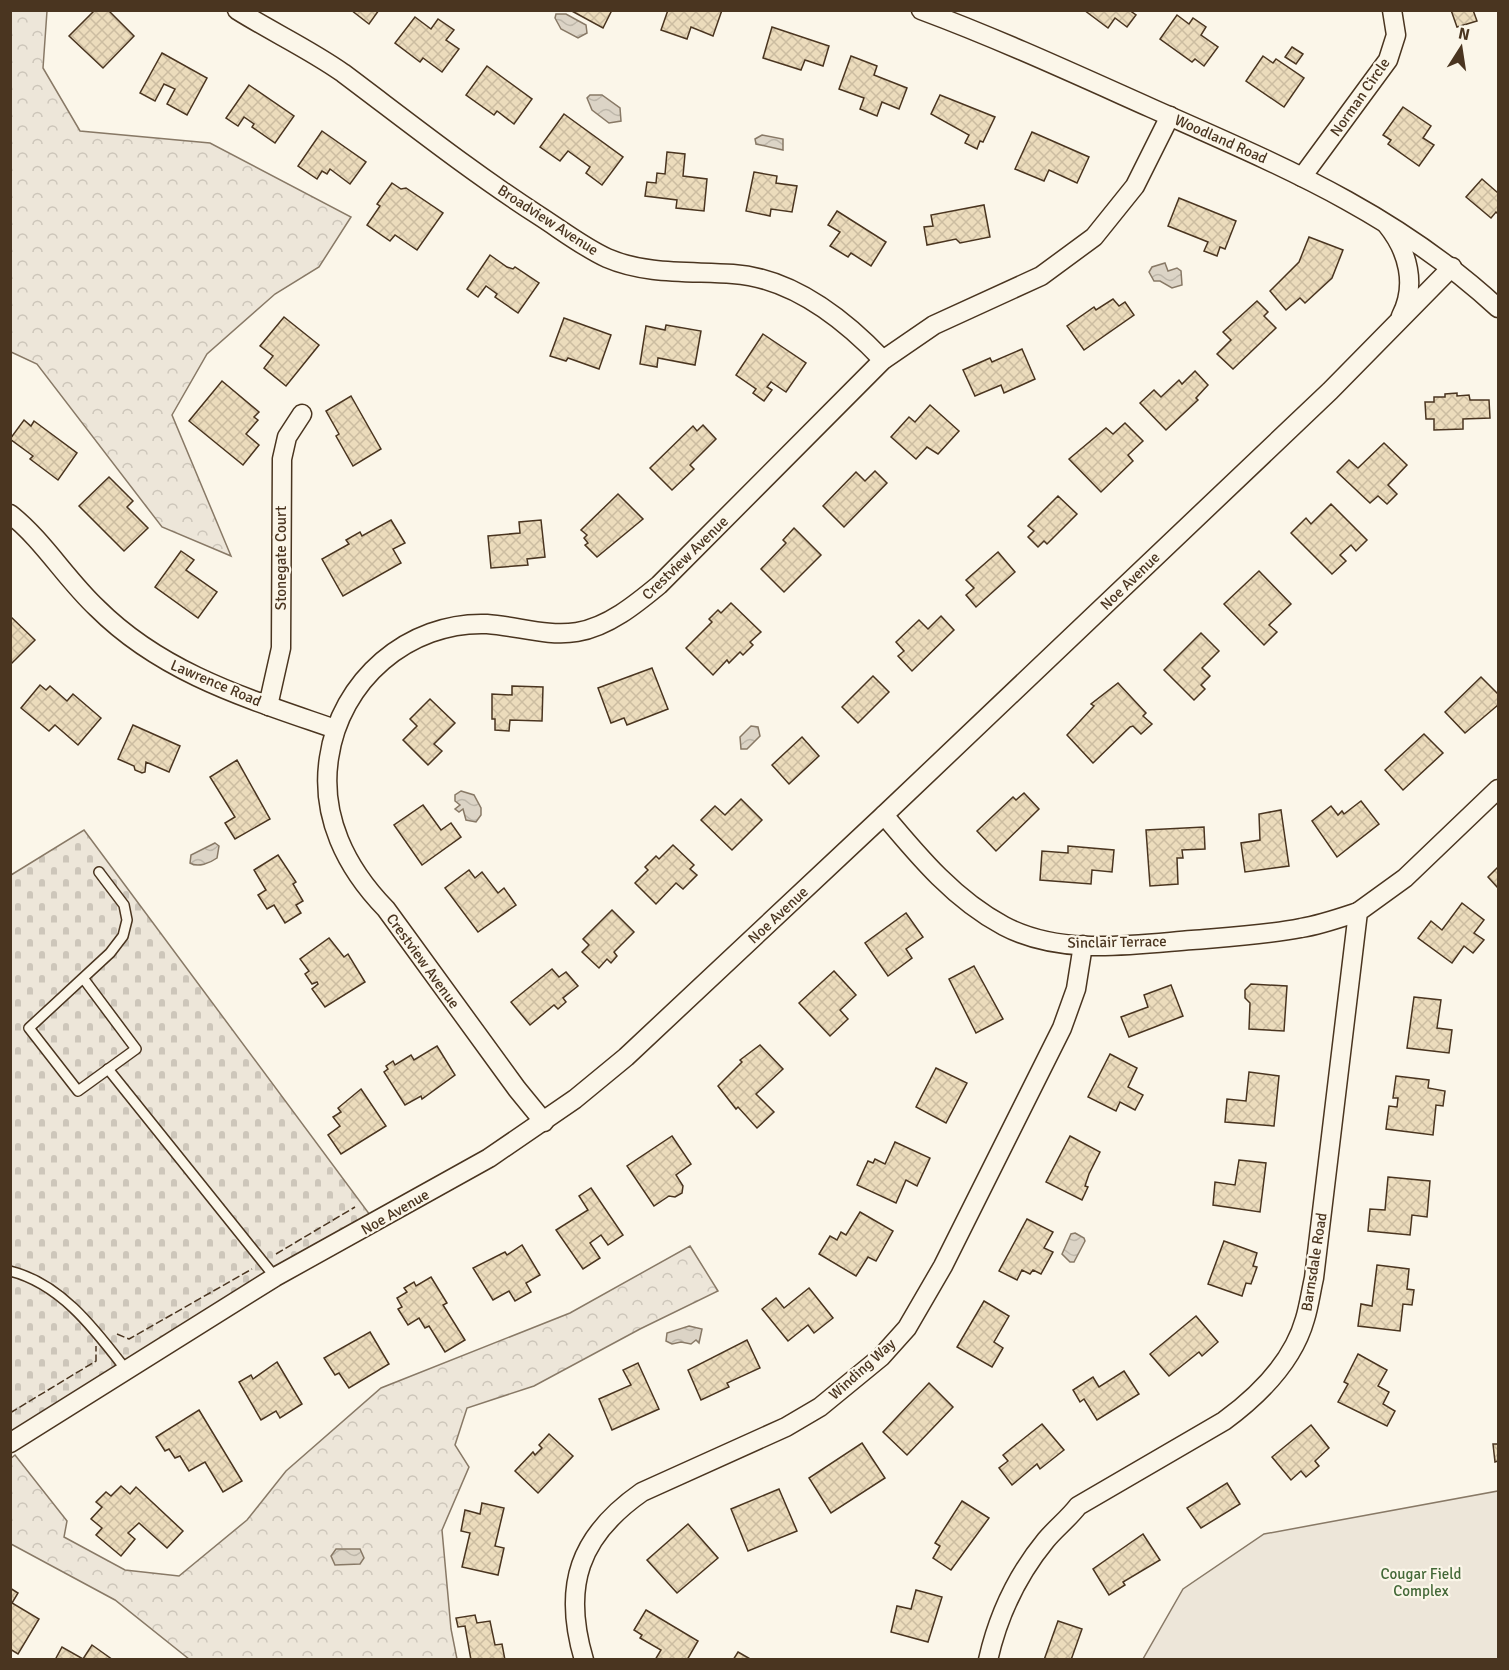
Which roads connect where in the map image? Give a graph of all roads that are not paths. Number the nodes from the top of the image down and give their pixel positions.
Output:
1 (237, 10) edge
2 (921, 10) edge
3 (1392, 10) edge
4 (1170, 117) junction
5 (1302, 177) junction
6 (1382, 219) junction
7 (1452, 267) junction
8 (1498, 308) edge
9 (1399, 321) junction
10 (883, 360) junction
11 (302, 414) dead end
12 (10, 514) edge
13 (268, 706) junction
14 (335, 729) junction
15 (1498, 789) edge
16 (884, 815) junction
17 (99, 872) dead end
18 (1358, 912) junction
19 (1083, 945) junction
20 (83, 978) junction
21 (108, 1069) junction
22 (544, 1122) junction
23 (10, 1271) edge
24 (275, 1277) junction
25 (128, 1371) junction
26 (10, 1443) edge
27 (584, 1659) edge
28 (988, 1659) edge

1 - 10 street, Broadview Avenue
2 - 4 street, Woodland Road
3 - 5 street, Norman Circle
4 - 5 street, Woodland Road
4 - 10 street, Crestview Avenue
5 - 6 street, Woodland Road
6 - 7 street, Woodland Road
6 - 9 street
7 - 8 street, Woodland Road
7 - 9 street, Noe Avenue
9 - 16 street, Noe Avenue
10 - 14 street, Crestview Avenue
11 - 13 street, Stonegate Court
12 - 13 street, Lawrence Road
13 - 14 street, Lawrence Road
14 - 22 street, Crestview Avenue
15 - 18 street
16 - 19 street, Sinclair Terrace
16 - 22 street, Noe Avenue
17 - 20 lane
18 - 19 street, Sinclair Terrace
18 - 28 street, Barnsdale Road
19 - 27 street, Winding Way
20 - 21 lane
20 - 21 lane
21 - 24 lane
22 - 24 street, Noe Avenue
23 - 25 lane
24 - 25 street, Noe Avenue
25 - 26 street, Noe Avenue

